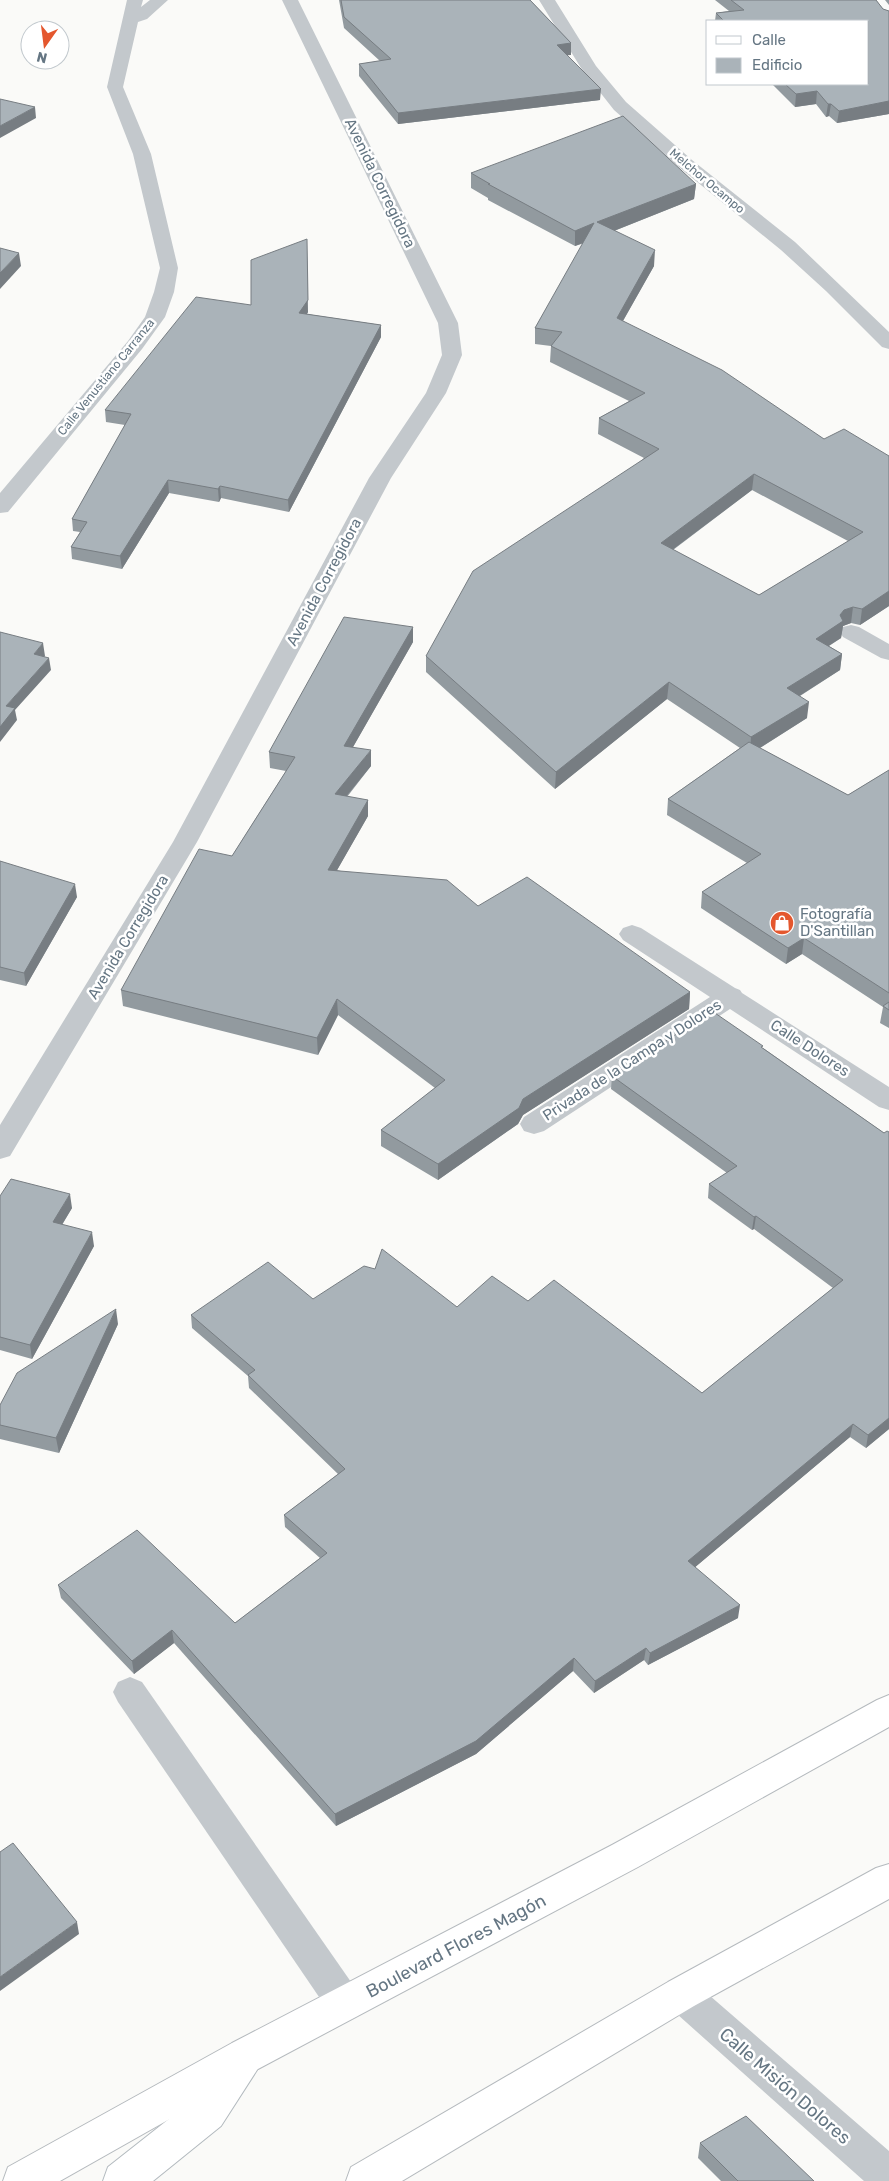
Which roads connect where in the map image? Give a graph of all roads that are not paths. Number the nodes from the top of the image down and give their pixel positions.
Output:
1 (136, 0) edge
2 (160, 0) edge
3 (290, 0) edge
4 (547, 0) edge
5 (131, 19) junction
6 (889, 343) edge
7 (0, 507) edge
8 (851, 632) dead end
9 (889, 653) edge
10 (632, 934) dead end
11 (731, 996) junction
12 (889, 1100) edge
13 (534, 1124) dead end
14 (0, 1149) edge
15 (130, 1692) dead end
16 (889, 1710) edge
17 (889, 1880) edge
18 (681, 1994) junction
19 (345, 2004) junction
20 (245, 2056) junction
21 (889, 2178) edge
22 (22, 2181) edge
23 (122, 2181) edge
24 (365, 2181) edge

1 - 5 street, Calle Venustiano Carranza
2 - 5 street
3 - 14 street, Avenida Corregidora
4 - 6 street, Melchor Ocampo
5 - 7 street, Calle Venustiano Carranza
8 - 9 street
10 - 11 street, Calle Dolores
11 - 12 street, Calle Dolores
11 - 13 street, Privada de la Campa y Dolores
15 - 19 street
16 - 19 main road, Boulevard Flores Magón
17 - 18 main road
18 - 21 street, Calle Misión Dolores
18 - 24 main road
19 - 20 main road, Boulevard Flores Magón
20 - 22 main road, Boulevard Flores Magón
20 - 23 main road

